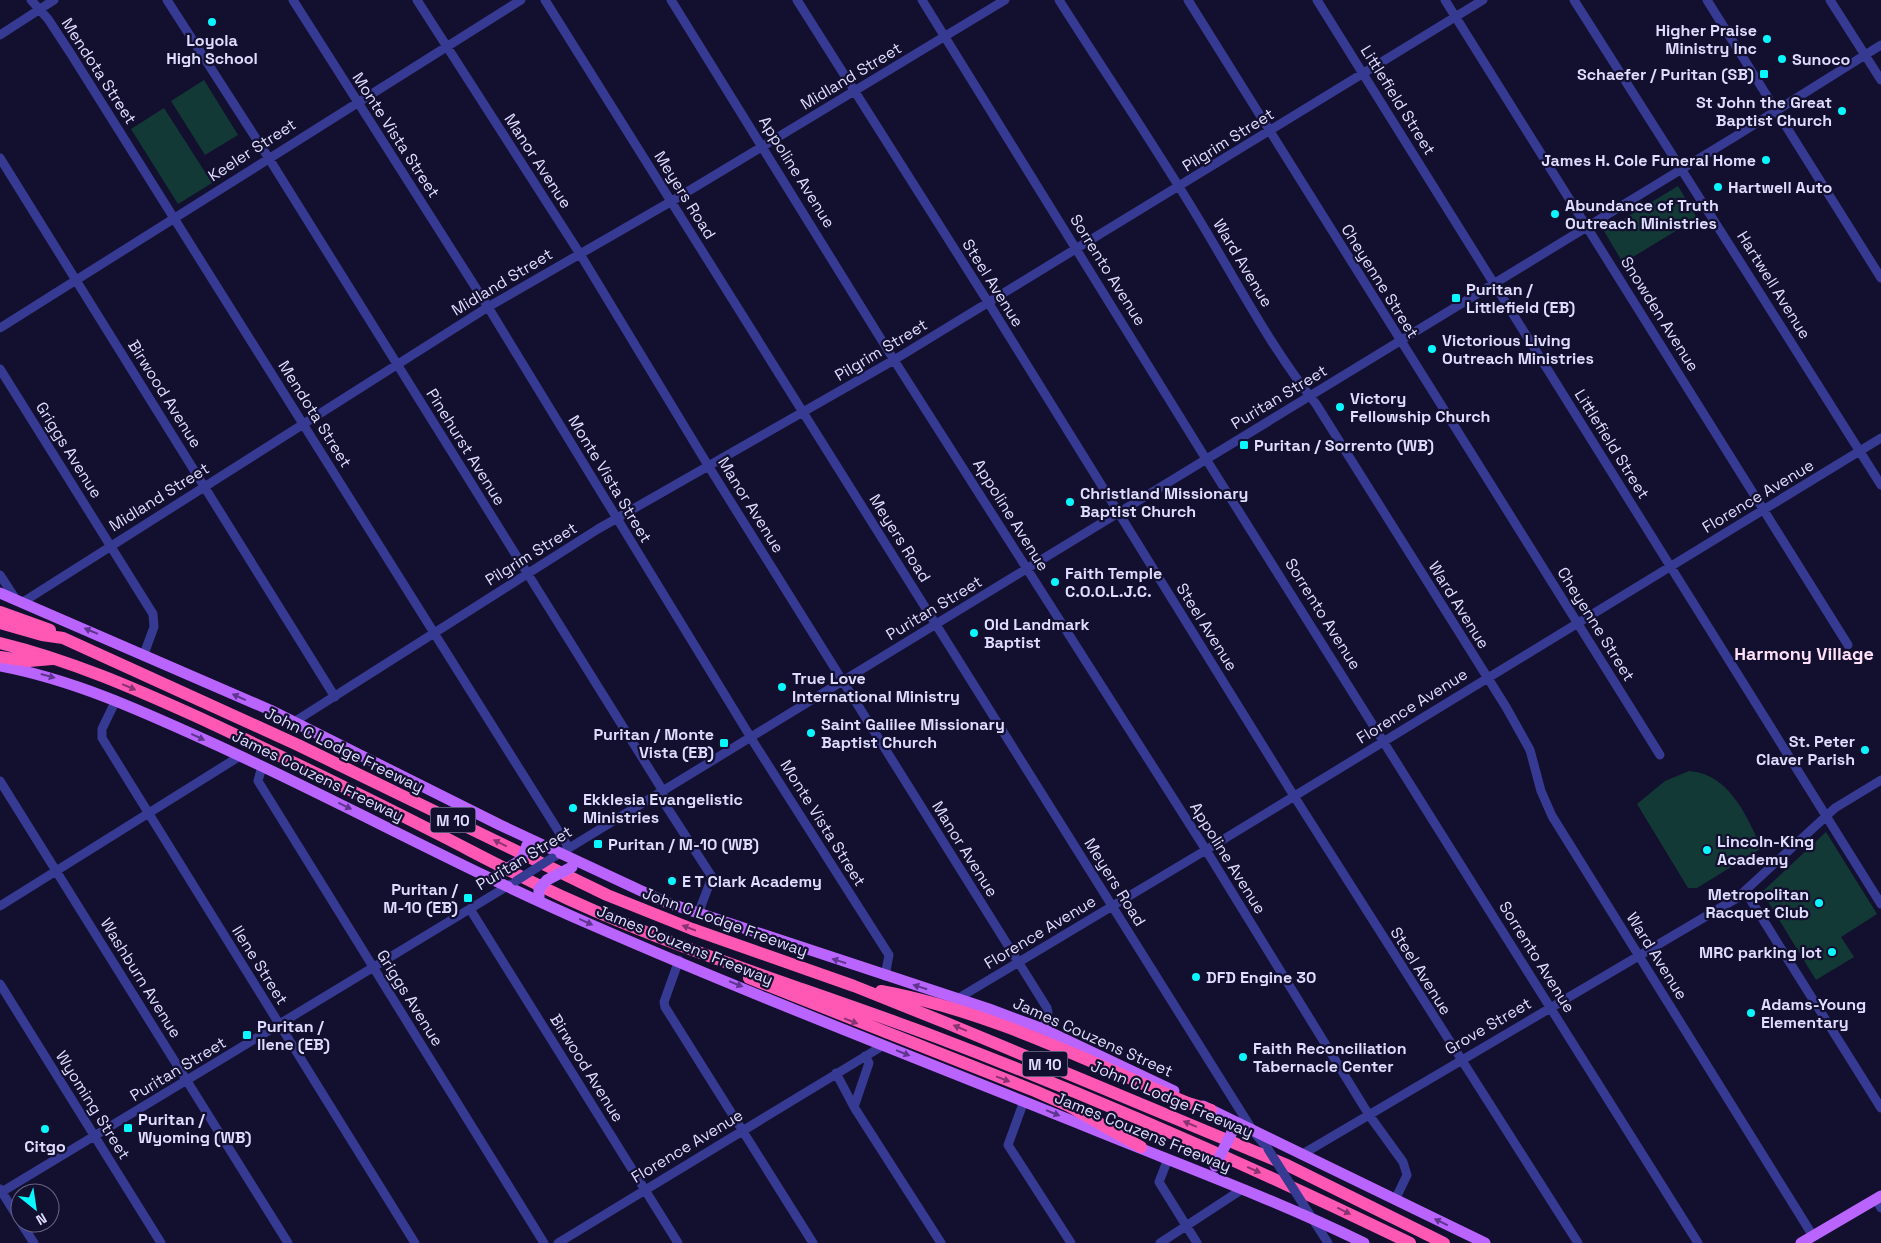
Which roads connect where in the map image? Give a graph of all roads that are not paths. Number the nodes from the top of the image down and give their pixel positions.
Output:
1 (31, 0) edge
2 (54, 0) edge
3 (167, 0) edge
4 (293, 0) edge
5 (417, 0) edge
6 (521, 0) edge
7 (545, 0) edge
8 (671, 0) edge
9 (797, 0) edge
10 (922, 0) edge
11 (1005, 0) edge
12 (1059, 0) edge
13 (1188, 0) edge
14 (1317, 0) edge
15 (1445, 0) edge
16 (1483, 0) edge
17 (1574, 0) edge
18 (1707, 0) edge
19 (1830, 0) edge
20 (39, 10) junction
21 (1456, 17) junction
22 (0, 35) edge
23 (945, 36) junction
24 (1881, 45) edge
25 (446, 46) junction
26 (1864, 56) junction
27 (1363, 74) junction
28 (1881, 80) edge
29 (855, 90) junction
30 (357, 101) junction
31 (1777, 111) junction
32 (1270, 132) junction
33 (763, 146) junction
34 (268, 157) junction
35 (0, 158) edge
36 (1681, 170) junction
37 (1179, 187) junction
38 (672, 201) junction
39 (174, 218) junction
40 (1588, 226) junction
41 (1078, 248) junction
42 (580, 254) junction
43 (1881, 278) edge
44 (76, 279) junction
45 (1494, 284) junction
46 (988, 302) junction
47 (488, 307) junction
48 (0, 328) edge
49 (1400, 341) junction
50 (894, 360) junction
51 (397, 364) junction
52 (0, 369) edge
53 (1310, 396) junction
54 (804, 413) junction
55 (304, 423) junction
56 (1881, 438) edge
57 (1860, 451) junction
58 (1206, 459) junction
59 (708, 467) junction
60 (1881, 485) edge
61 (204, 486) junction
62 (1765, 509) junction
63 (1118, 514) junction
64 (616, 518) junction
65 (111, 545) junction
66 (1671, 566) junction
67 (1027, 569) junction
68 (0, 574) edge
69 (527, 574) junction
70 (0, 593) edge
71 (19, 600) junction
72 (0, 612) edge
73 (1579, 623) junction
74 (0, 624) edge
75 (935, 624) junction
76 (435, 633) junction
77 (63, 638) junction
78 (0, 644) edge
79 (1848, 645) dead end
80 (144, 654) junction
81 (0, 657) edge
82 (55, 659) junction
83 (0, 666) edge
84 (1487, 678) junction
85 (843, 681) junction
86 (335, 696) junction
87 (116, 700) junction
88 (294, 722) junction
89 (752, 737) junction
90 (1385, 741) junction
91 (1660, 755) dead end
92 (240, 756) junction
93 (262, 766) junction
94 (0, 780) edge
95 (1881, 780) edge
96 (663, 791) junction
97 (1294, 796) junction
98 (149, 814) junction
99 (1826, 815) junction
100 (519, 834) junction
101 (1206, 850) junction
102 (561, 853) junction
103 (57, 872) junction
104 (483, 875) junction
105 (607, 876) junction
106 (512, 883) junction
107 (1745, 891) junction
108 (540, 900) junction
109 (1881, 904) edge
110 (0, 906) edge
111 (1113, 906) junction
112 (470, 909) junction
113 (698, 914) junction
114 (1639, 955) junction
115 (679, 960) junction
116 (728, 963) junction
117 (1018, 963) junction
118 (373, 968) junction
119 (885, 976) junction
120 (0, 984) edge
121 (854, 986) junction
122 (957, 999) junction
123 (1551, 1007) junction
124 (279, 1025) junction
125 (1043, 1029) junction
126 (884, 1045) junction
127 (865, 1056) junction
128 (1460, 1060) junction
129 (836, 1073) junction
130 (187, 1081) junction
131 (1024, 1102) junction
132 (854, 1107) junction
133 (1881, 1108) edge
134 (1211, 1110) junction
135 (1369, 1115) junction
136 (1234, 1126) junction
137 (742, 1130) junction
138 (1253, 1131) junction
139 (96, 1137) junction
140 (1141, 1147) junction
141 (1301, 1154) junction
142 (1168, 1159) junction
143 (1213, 1171) junction
144 (645, 1189) junction
145 (1241, 1190) junction
146 (1, 1191) edge
147 (1395, 1200) junction
148 (1879, 1201) edge
149 (10, 1205) edge
150 (1311, 1217) junction
151 (1187, 1226) junction
152 (1813, 1236) junction
153 (161, 1243) edge
154 (288, 1243) edge
155 (415, 1243) edge
156 (544, 1243) edge
157 (558, 1243) edge
158 (678, 1243) edge
159 (813, 1243) edge
160 (941, 1243) edge
161 (1071, 1243) edge
162 (1160, 1243) edge
163 (1197, 1243) edge
164 (1328, 1243) edge
165 (1364, 1243) edge
166 (1410, 1243) edge
167 (1444, 1243) edge
168 (1485, 1243) edge
169 (1578, 1243) edge
170 (1698, 1243) edge
171 (1802, 1243) edge

1 - 20 street, Mendota Street
2 - 20 street
3 - 34 street, Pinehurst Avenue
4 - 30 street, Monte Vista Street
5 - 25 street, Manor Avenue
6 - 25 street, Keeler Street
7 - 38 street, Meyers Road
8 - 33 street, Appoline Avenue
9 - 29 street, Steel Avenue
10 - 23 street, Sorrento Avenue
11 - 23 street, Midland Street
12 - 37 street, Ward Avenue
13 - 32 street, Cheyenne Street
14 - 27 street, Littlefield Street
15 - 21 street, Snowden Avenue
16 - 21 street, Pilgrim Street
17 - 36 street, Hartwell Avenue
18 - 31 street
19 - 26 street
20 - 22 street
20 - 39 street, Mendota Street
21 - 27 street, Pilgrim Street
21 - 40 street, Snowden Avenue
23 - 29 street, Midland Street
23 - 41 street, Sorrento Avenue
24 - 26 street, Puritan Street
25 - 30 street, Keeler Street
25 - 42 street, Manor Avenue
26 - 28 street
26 - 31 street, Puritan Street
27 - 32 street, Pilgrim Street
27 - 45 street, Littlefield Street
29 - 33 street, Midland Street
29 - 46 street, Steel Avenue
30 - 34 street, Keeler Street
30 - 47 street, Monte Vista Street
31 - 36 street, Puritan Street
31 - 43 street
32 - 37 street, Pilgrim Street
32 - 49 street, Cheyenne Street
33 - 38 street, Midland Street
33 - 50 street, Appoline Avenue
34 - 39 street, Keeler Street
34 - 51 street, Pinehurst Avenue
35 - 44 street, Birwood Avenue
36 - 40 street, Puritan Street
36 - 57 street, Hartwell Avenue
37 - 41 street, Pilgrim Street
37 - 53 street, Ward Avenue
38 - 42 street, Midland Street
38 - 54 street, Meyers Road
39 - 44 street, Keeler Street
39 - 55 street, Mendota Street
40 - 45 street, Puritan Street
40 - 62 street, Snowden Avenue
41 - 46 street, Pilgrim Street
41 - 58 street, Sorrento Avenue
42 - 47 street, Midland Street
42 - 59 street, Manor Avenue
44 - 48 street, Keeler Street
44 - 61 street, Birwood Avenue
45 - 49 street, Puritan Street
45 - 66 street, Littlefield Street
46 - 50 street, Pilgrim Street
46 - 63 street, Steel Avenue
47 - 51 street, Midland Street
47 - 64 street, Monte Vista Street
49 - 53 street, Puritan Street
49 - 73 street, Cheyenne Street
50 - 54 street, Pilgrim Street
50 - 67 street, Appoline Avenue
51 - 55 street, Midland Street
51 - 69 street, Pinehurst Avenue
52 - 65 street, Griggs Avenue
53 - 58 street, Puritan Street
53 - 84 street, Ward Avenue
54 - 59 street, Pilgrim Street
54 - 75 street, Meyers Road
55 - 61 street, Midland Street
55 - 76 street, Mendota Street
56 - 57 street, Florence Avenue
57 - 60 street, Hartwell Avenue
57 - 62 street, Florence Avenue
58 - 63 street, Puritan Street
58 - 90 street, Sorrento Avenue
59 - 64 street, Pilgrim Street
59 - 85 street, Manor Avenue
61 - 65 street, Midland Street
61 - 86 street, Birwood Avenue
62 - 66 street, Florence Avenue
62 - 79 street, Snowden Avenue
63 - 67 street, Puritan Street
63 - 97 street, Steel Avenue
64 - 69 street, Pilgrim Street
64 - 89 street, Monte Vista Street
65 - 71 street, Midland Street
65 - 80 street, Griggs Avenue
66 - 73 street, Florence Avenue
66 - 99 street, Littlefield Street
67 - 75 street, Puritan Street
67 - 101 street, Appoline Avenue
68 - 71 street
69 - 76 street, Pilgrim Street
69 - 96 street, Pinehurst Avenue
70 - 71 main road, James Couzens Freeway
80 -> 71 main road, James Couzens Freeway
72 - 77 highway
73 - 84 street, Florence Avenue
73 - 91 street, Cheyenne Street
74 - 77 highway, John C Lodge Freeway / M 10
75 - 85 street, Puritan Street
75 - 111 street, Meyers Road
76 - 86 street, Pilgrim Street
76 - 102 street, Mendota Street
121 -> 77 highway, John C Lodge Freeway / M 10
78 - 82 highway, John C Lodge Freeway / M 10
88 -> 80 main road, James Couzens Freeway
81 - 82 highway
82 -> 116 highway, John C Lodge Freeway / M 10
83 -> 87 main road, James Couzens Freeway
84 - 90 street, Florence Avenue
84 - 114 street, Ward Avenue
85 - 89 street, Puritan Street
85 - 117 street, Manor Avenue
86 - 88 street, Pilgrim Street
87 -> 92 main road, James Couzens Freeway
87 - 98 street, Ilene Street
88 - 100 main road, James Couzens Freeway
89 - 96 street, Puritan Street
89 - 119 street, Monte Vista Street
90 - 97 street, Florence Avenue
90 - 123 street, Sorrento Avenue
92 - 93 main road, James Couzens Freeway
92 - 98 street
93 -> 104 main road, James Couzens Freeway
93 - 118 street, Griggs Avenue
94 - 103 street, Washburn Avenue
95 - 99 street, Grove Street
96 - 102 street, Puritan Street
96 - 113 street, Pinehurst Avenue
97 - 101 street, Florence Avenue
97 - 128 street, Steel Avenue
98 - 103 street
98 - 124 street, Ilene Street
99 - 107 street, Grove Street
99 - 109 street, Littlefield Street
100 - 102 main road, James Couzens Freeway
100 - 104 main road, bridge
101 - 111 street, Florence Avenue
101 - 135 street, Appoline Avenue
102 - 105 main road, James Couzens Freeway
102 - 106 street, Puritan Street, bridge
103 - 110 street
103 - 130 street, Washburn Avenue
104 - 106 main road, James Couzens Freeway
105 - 108 main road, bridge
105 - 113 main road, James Couzens Freeway
106 - 108 main road, James Couzens Freeway
106 - 112 street, Puritan Street
107 - 114 street, Grove Street
107 - 133 street
108 -> 115 main road, James Couzens Freeway
111 - 117 street, Florence Avenue
111 - 138 street, Meyers Road
112 - 118 street, Puritan Street
112 - 144 street, Birwood Avenue
119 -> 113 main road, James Couzens Freeway
114 - 123 street, Grove Street
114 - 152 street, Ward Avenue
115 -> 126 main road, James Couzens Freeway
115 - 137 street
116 -> 140 highway
116 -> 166 highway, John C Lodge Freeway / M 10
117 - 122 street, Florence Avenue
117 - 125 street, Manor Avenue
118 - 124 street, Puritan Street
118 - 156 street, Griggs Avenue
122 -> 119 main road, James Couzens Street
120 - 139 street, Wyoming Street
121 - 134 highway
167 -> 121 highway, John C Lodge Freeway / M 10
122 - 125 main road, James Couzens Street
123 - 128 street, Grove Street
123 - 170 street, Sorrento Avenue
124 - 130 street, Puritan Street
124 - 155 street, Ilene Street
125 - 134 main road, James Couzens Street
126 - 127 street, Florence Avenue
126 -> 131 main road, James Couzens Freeway
127 - 129 street, Florence Avenue
127 - 132 street
128 - 135 street, Grove Street
128 - 169 street, Steel Avenue
129 - 132 street
129 - 137 street, Florence Avenue
130 - 139 street, Puritan Street
130 - 154 street, Washburn Avenue
131 -> 140 main road, James Couzens Freeway
131 - 161 street
132 - 160 street
134 - 136 main road, James Couzens Street
135 - 141 street, Grove Street
135 - 147 street, Appoline Avenue
136 - 138 main road, James Couzens Street
136 - 143 main road, bridge
137 - 144 street, Florence Avenue
137 - 159 street
138 - 141 main road
138 - 150 street, Meyers Road, bridge
139 - 146 street, Puritan Street
139 - 153 street, Wyoming Street
140 - 142 main road, James Couzens Freeway
141 - 147 main road
142 - 143 main road, James Couzens Freeway
142 - 151 street
143 - 145 main road, James Couzens Freeway
144 - 157 street, Florence Avenue
144 - 158 street, Birwood Avenue
145 - 150 main road, James Couzens Freeway
145 - 151 street
146 - 149 street
168 -> 147 main road
148 - 152 main road
150 - 164 street, Meyers Road
150 - 165 main road, James Couzens Freeway
151 - 162 street
151 - 163 street
152 - 171 main road

